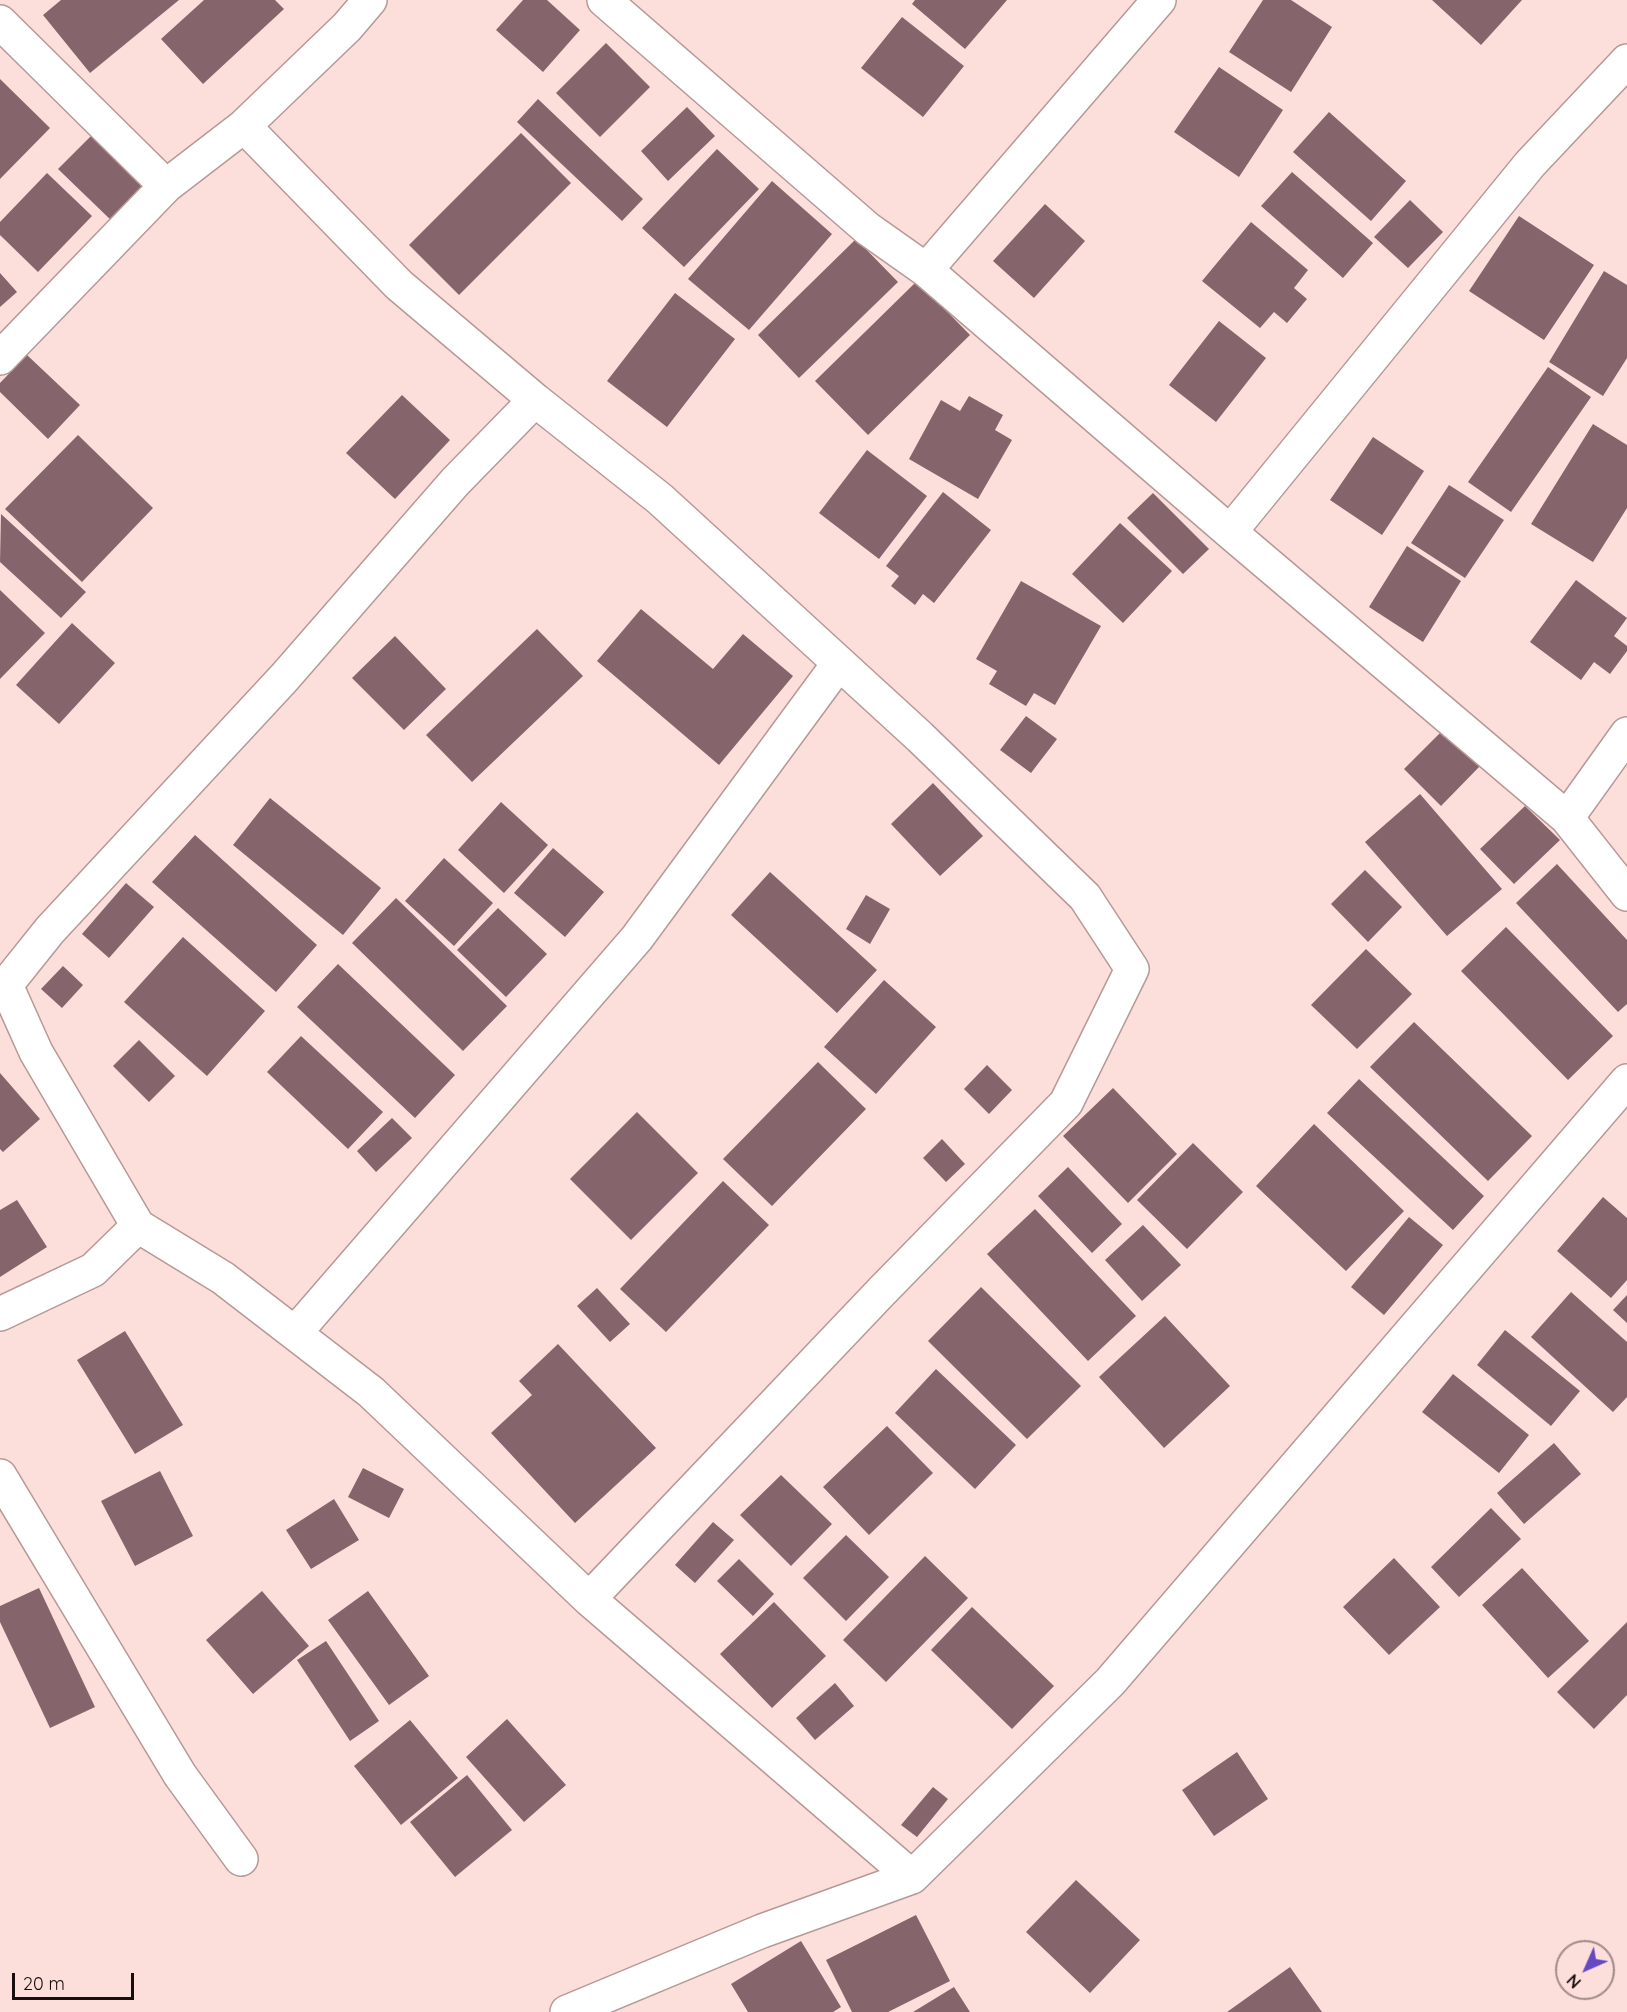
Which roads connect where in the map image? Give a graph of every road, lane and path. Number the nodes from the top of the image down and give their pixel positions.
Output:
1 (370, 0) edge
2 (1160, 0) edge
3 (615, 3) edge
4 (0, 22) edge
5 (1627, 62) edge
6 (244, 126) junction
7 (166, 186) junction
8 (926, 270) junction
9 (0, 358) edge
10 (534, 399) junction
11 (1230, 532) junction
12 (839, 663) junction
13 (1627, 734) edge
14 (1567, 818) junction
15 (1627, 894) edge
16 (1627, 1081) edge
17 (138, 1226) junction
18 (0, 1314) edge
19 (295, 1333) junction
20 (0, 1476) edge
21 (589, 1599) junction
22 (241, 1859) dead end
23 (912, 1877) junction
24 (567, 2012) edge

1 - 6 street
2 - 8 street
3 - 8 street
4 - 7 street
5 - 11 street
6 - 7 street
6 - 10 street
7 - 9 street
8 - 11 street
10 - 12 street
10 - 17 street
11 - 14 street
12 - 19 street
12 - 21 street
13 - 14 street
14 - 15 street
16 - 23 street
17 - 18 street
17 - 19 street
19 - 21 street
20 - 22 street
21 - 23 street
23 - 24 street

